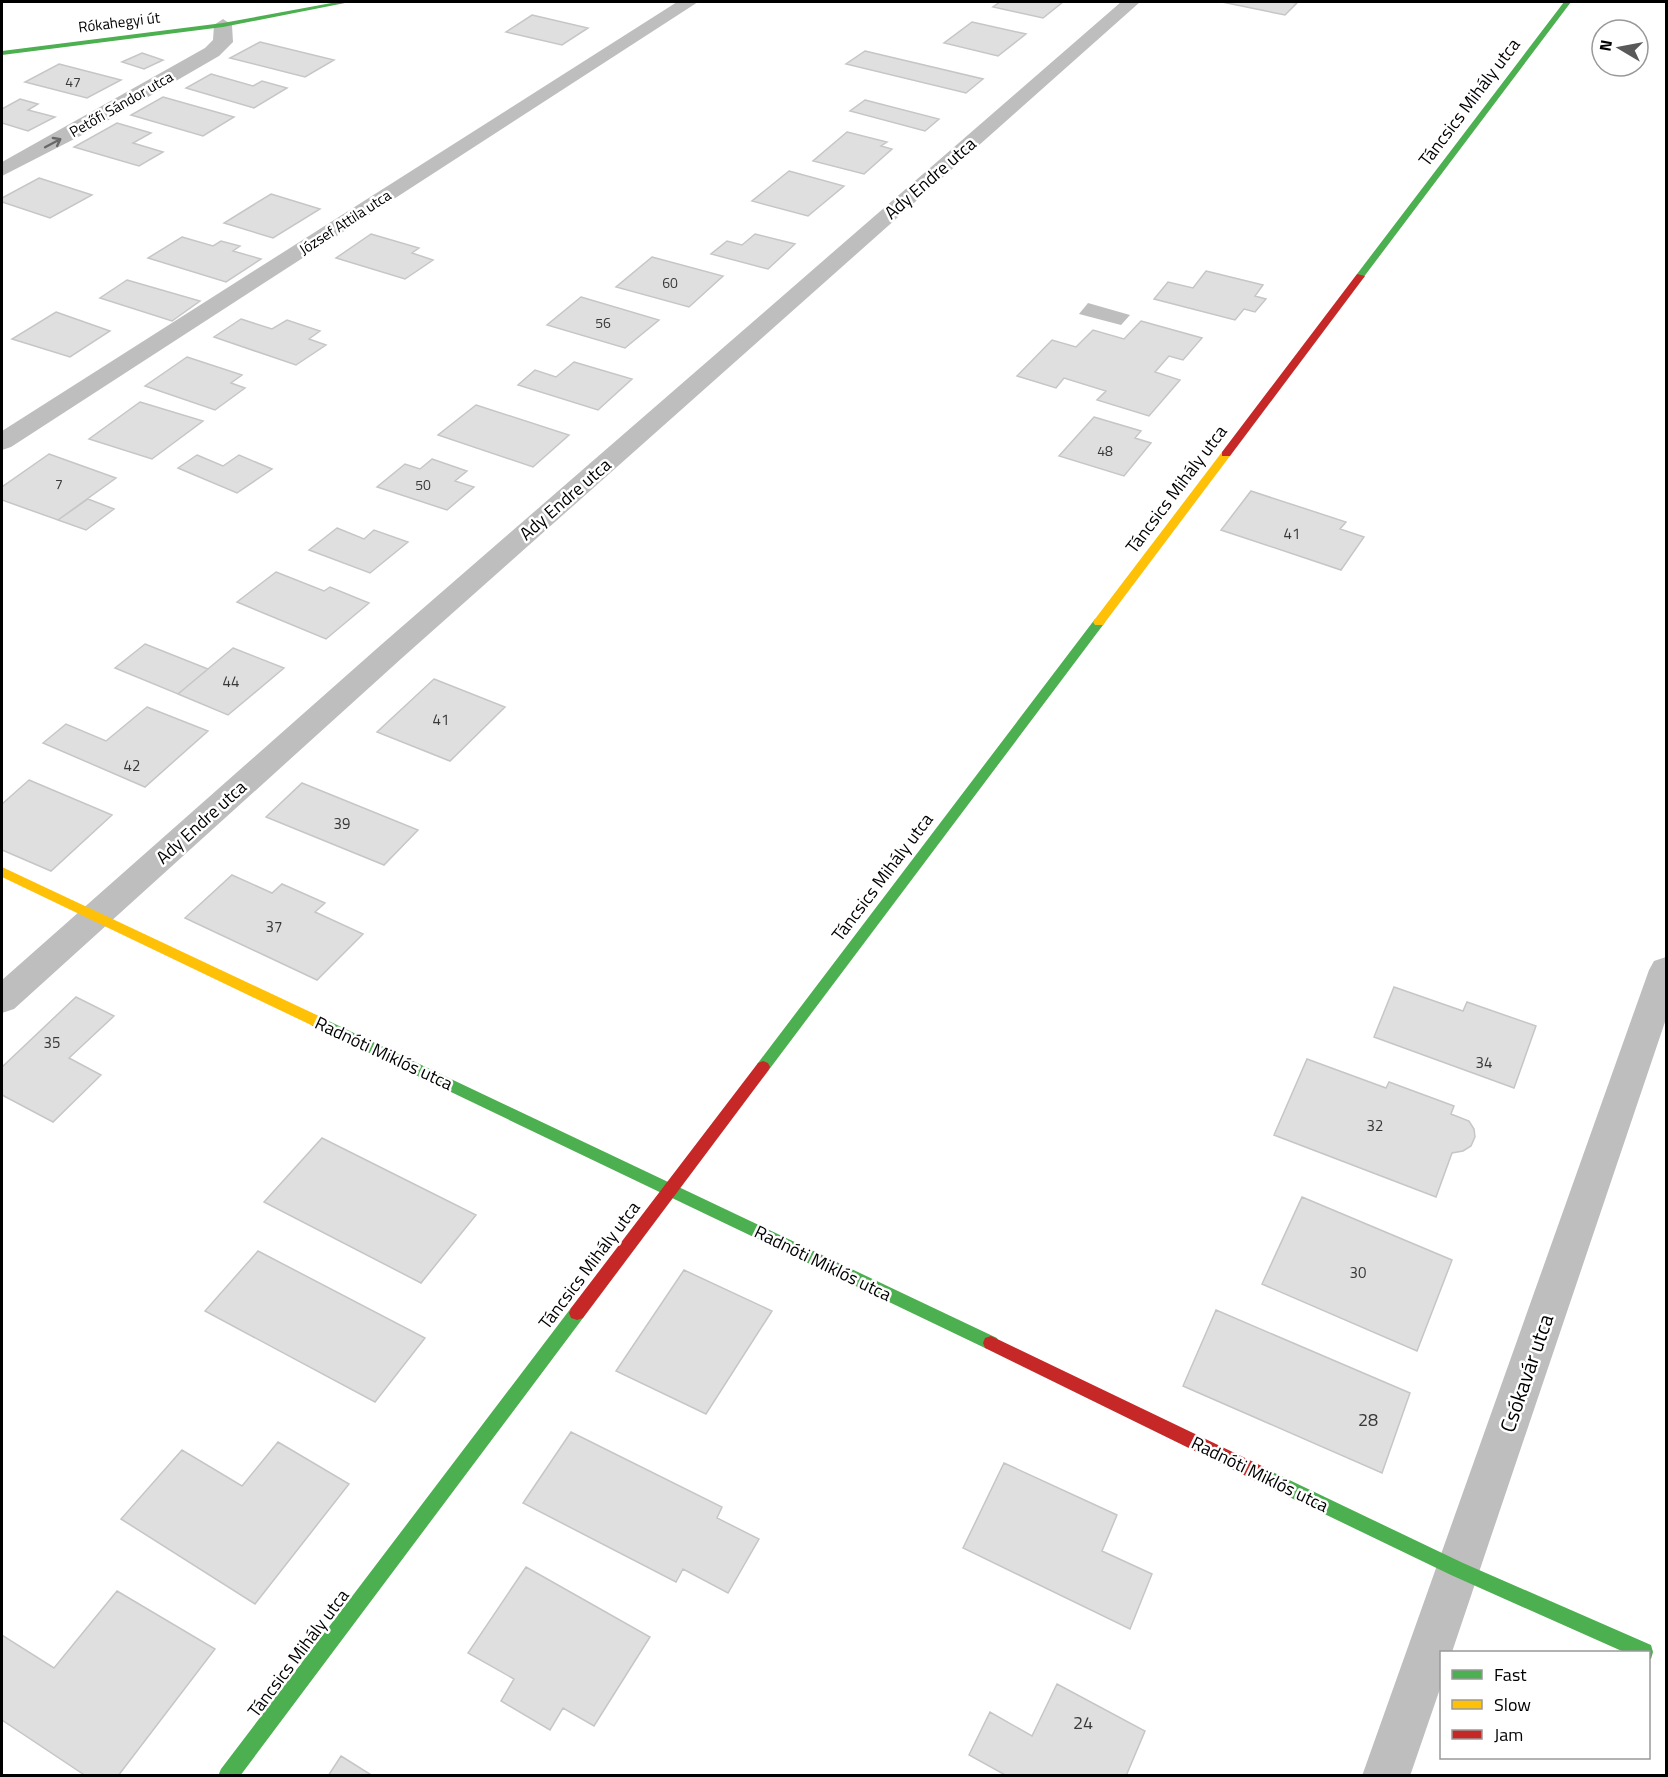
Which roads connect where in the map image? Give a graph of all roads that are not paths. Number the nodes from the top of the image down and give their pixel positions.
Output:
1 (346, 2) edge
2 (689, 2) edge
3 (1131, 2) edge
4 (1567, 2) edge
5 (223, 25) junction
6 (2, 53) edge
7 (2, 170) edge
8 (2, 442) edge
9 (2, 872) edge
10 (96, 916) junction
11 (1666, 970) edge
12 (2, 1000) edge
13 (669, 1188) junction
14 (1457, 1569) junction
15 (1640, 1651) edge
16 (1650, 1655) edge
17 (1666, 1662) edge
18 (228, 1776) edge
19 (1386, 1776) edge

1 - 5 street, Rókahegyi út
2 - 8 street, József Attila utca
3 - 10 street, Ady Endre utca
4 - 13 street, Táncsics Mihály utca
5 - 6 street, Rókahegyi út
7 -> 5 street, Petőfi Sándor utca
9 - 10 street, Radnóti Miklós utca
10 - 12 street, Ady Endre utca
10 - 13 street, Radnóti Miklós utca
11 - 14 street, Csókavár utca
13 - 14 street, Radnóti Miklós utca
13 - 18 street, Táncsics Mihály utca
14 - 15 street, Radnóti Miklós utca
14 - 19 street, Csókavár utca
16 - 17 street

